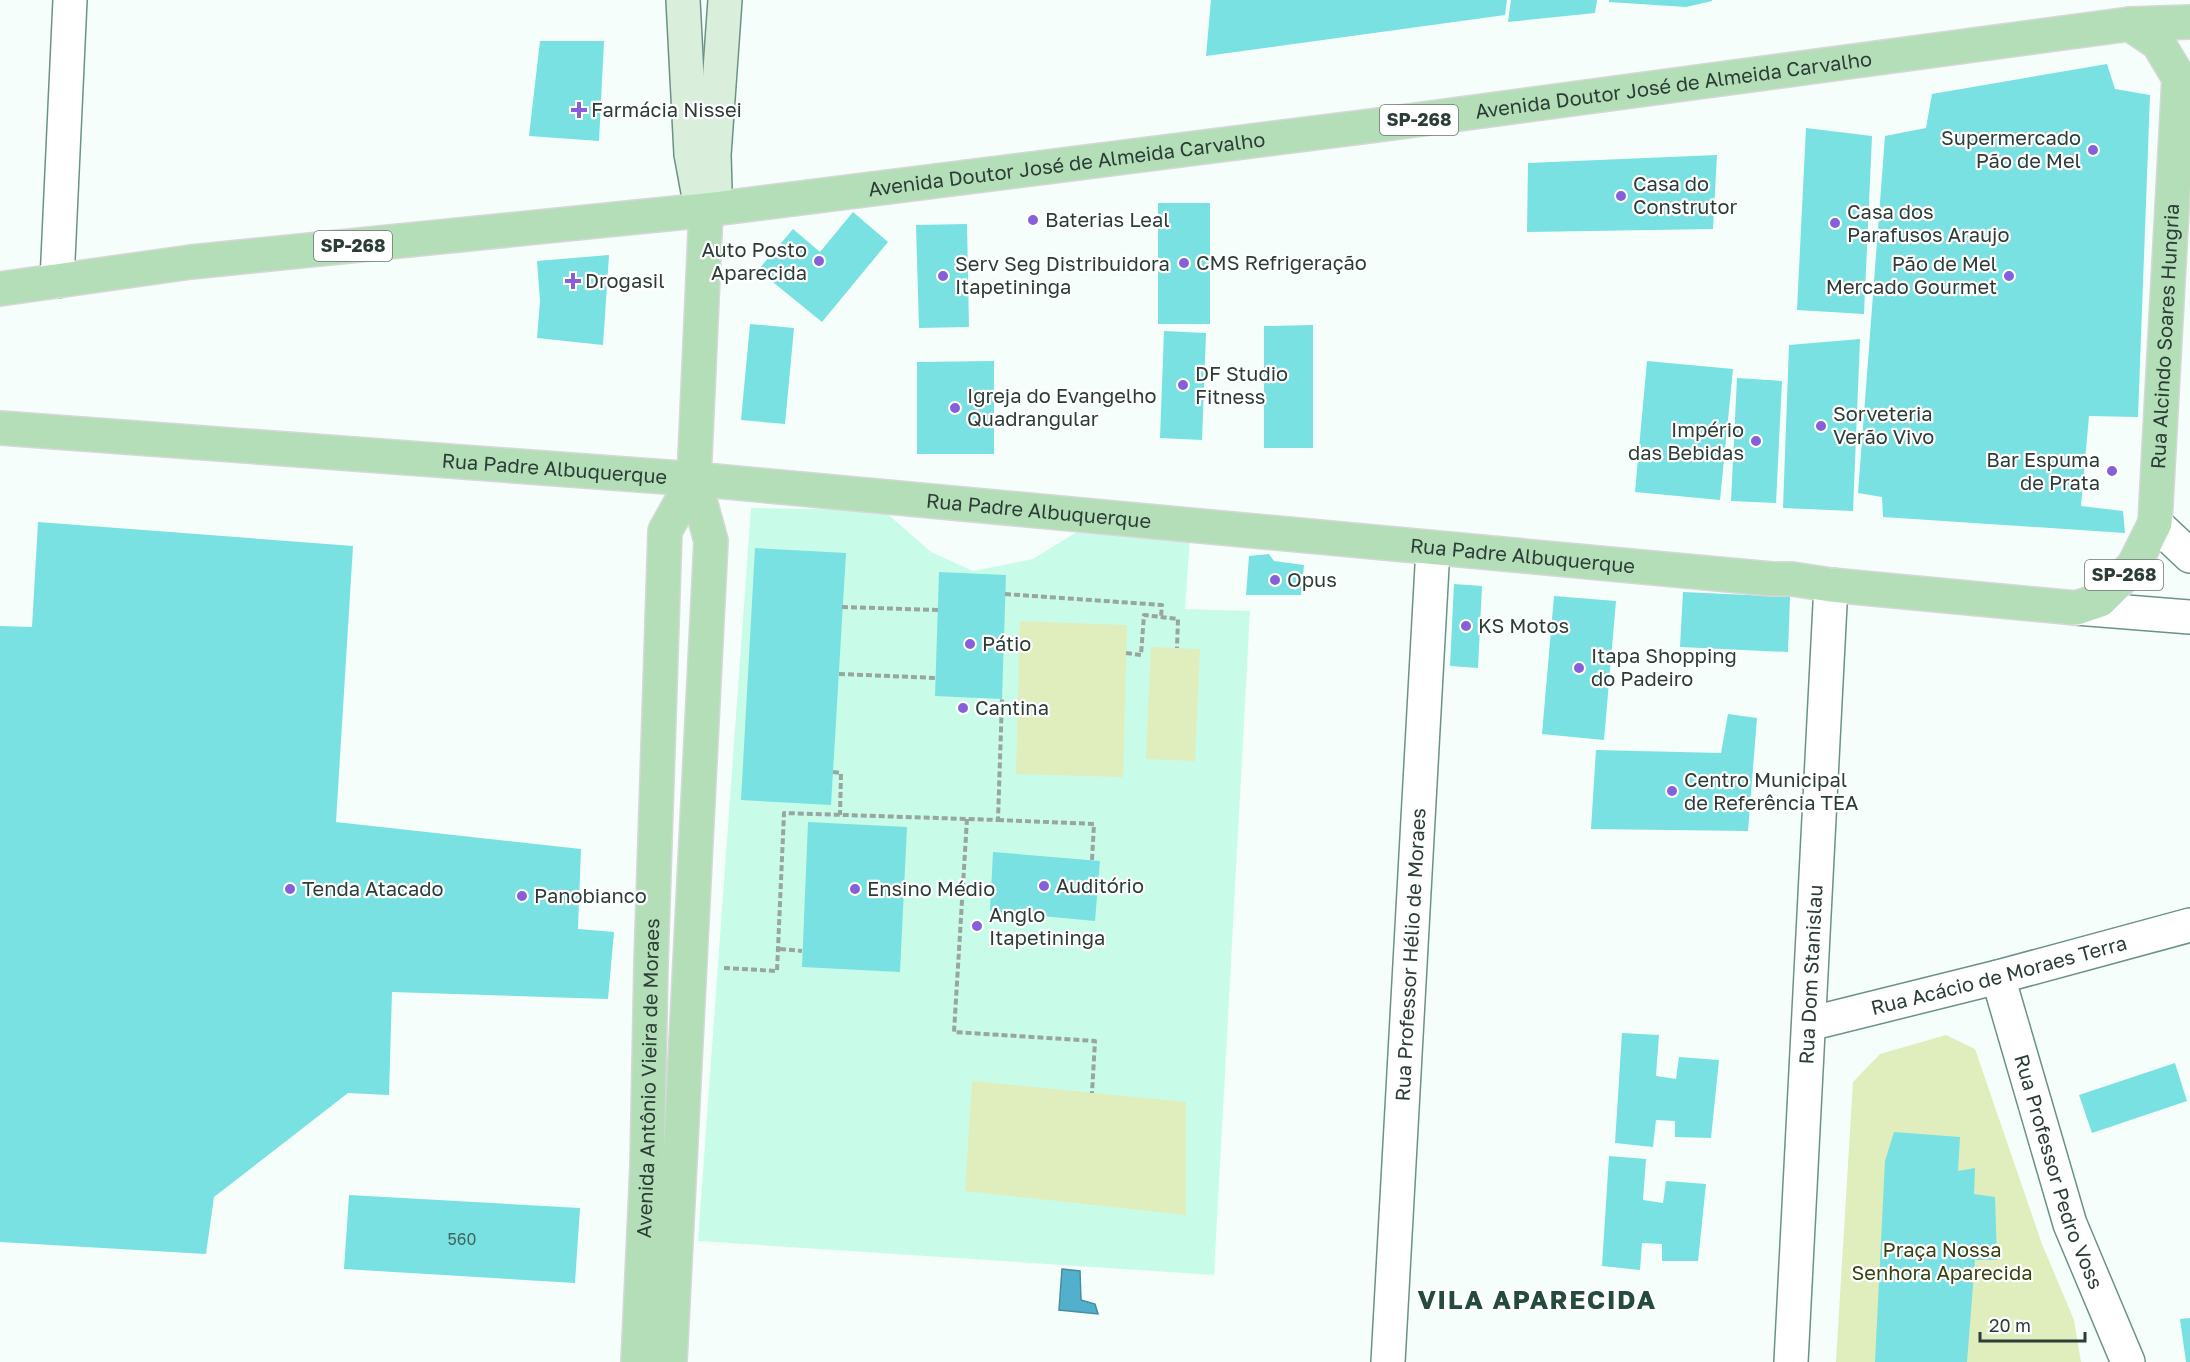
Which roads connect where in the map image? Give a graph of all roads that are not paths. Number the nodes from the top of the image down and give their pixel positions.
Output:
1 (70, 0) edge
2 (683, 0) edge
3 (725, 0) edge
4 (2190, 9) edge
5 (2190, 22) edge
6 (2130, 24) junction
7 (2190, 42) edge
8 (2179, 78) junction
9 (706, 210) junction
10 (57, 281) junction
11 (0, 289) edge
12 (0, 428) edge
13 (694, 479) junction
14 (2155, 523) junction
15 (1433, 548) junction
16 (2190, 556) edge
17 (1831, 585) junction
18 (2076, 608) junction
19 (2190, 617) edge
20 (2190, 925) edge
21 (651, 963) junction
22 (690, 966) junction
23 (1998, 977) junction
24 (1809, 1024) junction
25 (638, 1362) edge
26 (670, 1362) edge
27 (1388, 1362) edge
28 (1791, 1362) edge
29 (2128, 1362) edge

1 - 10 street
2 - 9 main road, Avenida Antônio Vieira de Moraes
3 - 9 main road
4 - 6 main road, Avenida Doutor José de Almeida Carvalho / SP-268
5 - 6 main road, Avenida Doutor José de Almeida Carvalho / SP-268
6 - 8 main road
6 - 9 main road, Avenida Doutor José de Almeida Carvalho / SP-268
7 - 8 main road, Rua Alcindo Soares Hungria
8 - 14 main road, Rua Alcindo Soares Hungria / SP-268
9 - 10 main road, Avenida Doutor José de Almeida Carvalho / SP-268
9 - 13 main road, Avenida Antônio Vieira de Moraes
10 - 11 main road, Avenida Doutor José de Almeida Carvalho / SP-268
12 - 13 main road, Rua Padre Albuquerque / SP-268
13 - 15 main road, Rua Padre Albuquerque / SP-268
13 - 21 main road, Avenida Antônio Vieira de Moraes
13 - 22 main road, Avenida Antônio Vieira de Moraes
14 - 16 street
14 - 18 main road, Rua Padre Albuquerque / SP-268
15 - 17 main road, Rua Padre Albuquerque / SP-268
15 - 27 street, Rua Professor Hélio de Moraes
17 - 18 main road, Rua Padre Albuquerque / SP-268
17 - 24 street, Rua Dom Stanislau
18 - 19 street, Rua Padre Albuquerque
20 - 23 street, Rua Acácio de Moraes Terra
21 - 22 main road
21 - 25 main road, Avenida Antônio Vieira de Moraes
22 - 26 main road, Avenida Antônio Vieira de Moraes
23 - 24 street, Rua Acácio de Moraes Terra
23 - 29 street, Rua Professor Pedro Voss
24 - 28 street, Rua Dom Stanislau

